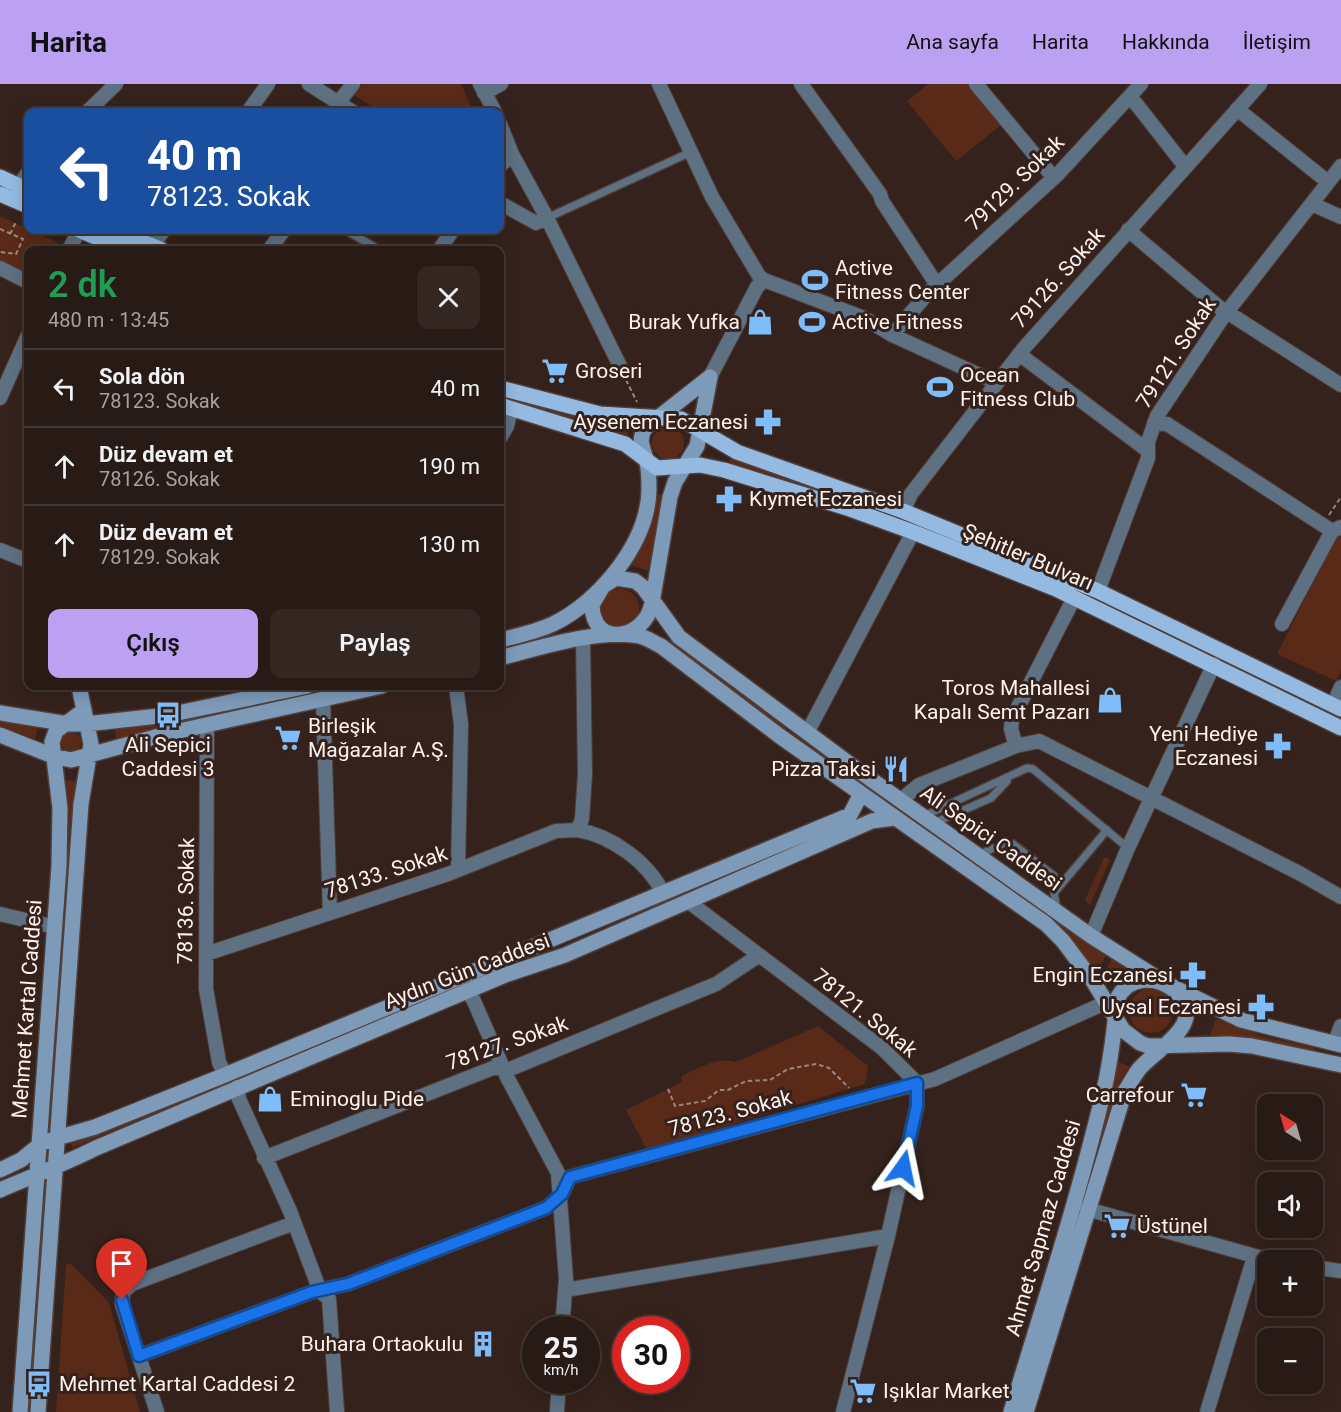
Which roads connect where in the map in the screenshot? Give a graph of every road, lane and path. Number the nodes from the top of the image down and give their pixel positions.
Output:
1 (116, 84) edge
2 (268, 84) edge
3 (309, 84) edge
4 (352, 84) edge
5 (501, 84) edge
6 (660, 84) edge
7 (801, 84) edge
8 (976, 84) edge
9 (1141, 84) edge
10 (1260, 84) edge
11 (482, 88) edge
12 (1130, 96) junction
13 (338, 103) junction
14 (91, 108) edge
15 (251, 108) edge
16 (346, 108) edge
17 (493, 108) edge
18 (1237, 109) junction
19 (504, 134) edge
20 (691, 152) junction
21 (512, 154) junction
22 (504, 162) edge
23 (1184, 165) junction
24 (1341, 166) edge
25 (0, 177) edge
26 (1054, 178) junction
27 (1328, 182) junction
28 (23, 188) edge
29 (0, 194) edge
30 (24, 204) edge
31 (1312, 204) junction
32 (504, 205) edge
33 (1341, 217) edge
34 (548, 218) junction
35 (16, 222) dead end
36 (0, 229) edge
37 (1128, 231) junction
38 (10, 234) junction
39 (88, 234) edge
40 (124, 234) edge
41 (352, 234) edge
42 (117, 246) edge
43 (152, 246) edge
44 (373, 246) edge
45 (0, 252) edge
46 (0, 268) edge
47 (24, 280) edge
48 (764, 280) junction
49 (937, 285) junction
50 (1227, 312) junction
51 (892, 335) junction
52 (24, 344) edge
53 (1019, 354) junction
54 (622, 370) joint
55 (710, 377) junction
56 (997, 383) junction
57 (1341, 384) edge
58 (504, 389) edge
59 (0, 398) edge
60 (637, 402) dead end
61 (506, 407) edge
62 (658, 418) junction
63 (1154, 423) junction
64 (698, 430) junction
65 (504, 431) edge
66 (1147, 450) junction
67 (647, 462) junction
68 (684, 466) junction
69 (903, 511) junction
70 (1336, 529) edge
71 (913, 532) junction
72 (0, 550) edge
73 (24, 559) edge
74 (603, 586) junction
75 (1098, 591) junction
76 (1074, 598) junction
77 (652, 603) junction
78 (1282, 624) dead end
79 (616, 635) junction
80 (504, 639) edge
81 (582, 639) junction
82 (504, 657) edge
83 (1214, 664) junction
84 (1341, 687) edge
85 (80, 690) edge
86 (289, 690) edge
87 (364, 690) edge
88 (457, 690) edge
89 (323, 699) junction
90 (1337, 707) edge
91 (0, 713) edge
92 (85, 718) junction
93 (68, 724) junction
94 (207, 725) junction
95 (1341, 728) edge
96 (807, 733) junction
97 (0, 735) edge
98 (1016, 746) junction
99 (53, 756) junction
100 (91, 756) junction
101 (1010, 776) junction
102 (861, 794) junction
103 (1152, 798) junction
104 (901, 800) junction
105 (894, 818) junction
106 (928, 820) junction
107 (578, 830) junction
108 (1107, 830) junction
109 (1128, 848) junction
110 (979, 855) junction
111 (458, 870) junction
112 (1057, 888) junction
113 (663, 893) junction
114 (1341, 897) edge
115 (689, 902) junction
116 (1057, 910) junction
117 (330, 913) junction
118 (0, 914) edge
119 (55, 927) junction
120 (1091, 936) junction
121 (206, 954) junction
122 (758, 956) junction
123 (475, 970) junction
124 (486, 983) junction
125 (1167, 984) junction
126 (466, 991) junction
127 (1105, 1003) junction
128 (1115, 1019) junction
129 (1341, 1026) edge
130 (1338, 1044) edge
131 (1164, 1045) junction
132 (1341, 1065) edge
133 (503, 1069) junction
134 (225, 1075) junction
135 (917, 1083) junction
136 (237, 1087) junction
137 (668, 1089) dead end
138 (851, 1090) dead end
139 (58, 1138) junction
140 (38, 1145) junction
141 (264, 1158) junction
142 (56, 1168) junction
143 (0, 1170) edge
144 (37, 1172) junction
145 (0, 1190) edge
146 (562, 1194) junction
147 (1087, 1209) junction
148 (294, 1222) junction
149 (888, 1236) junction
150 (1254, 1257) junction
151 (1257, 1258) edge
152 (1323, 1269) edge
153 (1341, 1271) edge
154 (565, 1290) junction
155 (320, 1291) junction
156 (563, 1316) edge
157 (139, 1356) junction
158 (558, 1394) edge
159 (20, 1412) edge
160 (38, 1412) edge
161 (157, 1412) edge
162 (337, 1412) edge
163 (557, 1412) edge
164 (843, 1412) edge
165 (1011, 1412) edge
166 (1026, 1412) edge
167 (1207, 1412) edge

1 - 14 street
2 - 15 street
3 - 13 street
4 - 13 street
5 - 11 street
6 - 20 street
7 - 49 street
8 - 26 street
9 - 12 street, 79129. Sokak
10 - 18 street, 79126. Sokak
11 - 17 street
12 - 23 street
12 - 26 street, 79129. Sokak
13 - 16 street
18 - 23 street, 79126. Sokak
18 - 27 street
19 - 21 street
20 - 34 lane
20 - 48 street
21 - 22 street
21 - 34 street
23 - 37 street, 79126. Sokak
24 - 27 street, 79121. Sokak
25 - 28 main road
26 - 49 street, 79129. Sokak
27 - 31 street, 79121. Sokak
29 - 30 main road
31 - 33 street
31 - 50 street, 79121. Sokak
32 - 34 street
34 - 54 street
35 - 38 path
36 - 38 path
37 - 50 street
37 - 53 street, 79126. Sokak
38 - 45 path
39 - 42 main road
40 - 43 main road
41 - 44 lane
46 - 47 street
48 - 51 street
48 - 55 street
49 - 51 street, 79129. Sokak
50 - 57 street
50 - 63 street, 79121. Sokak
51 - 56 street
52 - 59 street
53 - 56 street, 79126. Sokak
53 - 66 street
54 - 60 path
55 - 62 main road
55 - 64 main road
56 - 69 street, 79126. Sokak
58 - 62 main road
61 - 65 street
61 - 67 main road
62 - 64 main road
62 - 67 main road
63 - 66 street, 79121. Sokak
63 - 70 street
64 - 68 main road
64 - 69 main road, Şehitler Bulvarı
66 - 75 street, 79121. Sokak
67 - 68 main road
67 - 74 main road
68 - 71 main road, Şehitler Bulvarı
68 - 77 main road
69 - 75 main road, Şehitler Bulvarı
70 - 78 street
71 - 76 main road, Şehitler Bulvarı
71 - 96 street
72 - 73 street
74 - 77 main road
74 - 79 main road
74 - 80 main road
75 - 90 main road, Şehitler Bulvarı
76 - 83 main road, Şehitler Bulvarı
76 - 98 street
77 - 79 main road
77 - 96 main road, Ali Sepici Caddesi
79 - 81 main road, Ali Sepici Caddesi
79 - 102 main road, Ali Sepici Caddesi
81 - 82 main road, Ali Sepici Caddesi
81 - 107 street
83 - 95 main road, Şehitler Bulvarı
83 - 103 street
84 - 90 street
85 - 92 main road, Mehmet Kartal Caddesi
86 - 92 main road
87 - 89 main road
88 - 111 street
89 - 94 main road
89 - 117 street
91 - 93 main road
92 - 93 main road
92 - 100 main road, Mehmet Kartal Caddesi
93 - 99 main road, Mehmet Kartal Caddesi
94 - 100 main road
94 - 121 street, 78136. Sokak
96 - 104 main road, Ali Sepici Caddesi
97 - 99 main road
98 - 103 street
98 - 104 street
99 - 100 main road
99 - 119 main road, Mehmet Kartal Caddesi
100 - 139 main road, Mehmet Kartal Caddesi
101 - 106 lane
101 - 106 lane
101 - 108 lane
102 - 105 main road, Ali Sepici Caddesi
102 - 113 main road, Aydın Gün Caddesi
103 - 109 street
103 - 114 street
104 - 106 main road, Ali Sepici Caddesi
105 - 115 main road, Aydın Gün Caddesi
105 - 127 main road, Ali Sepici Caddesi
106 - 110 main road, Ali Sepici Caddesi
107 - 111 street, 78133. Sokak
107 - 113 street
108 - 109 lane
108 - 112 lane
109 - 120 street
110 - 112 lane
110 - 116 main road, Ali Sepici Caddesi
111 - 117 street, 78133. Sokak
112 - 116 lane
113 - 123 main road, Aydın Gün Caddesi
115 - 122 street, 78121. Sokak
115 - 124 main road, Aydın Gün Caddesi
116 - 120 main road, Ali Sepici Caddesi
117 - 121 street, 78133. Sokak
118 - 119 street
119 - 140 main road, Mehmet Kartal Caddesi
120 - 125 main road, Ali Sepici Caddesi
121 - 134 street, 78136. Sokak
122 - 133 street, 78127. Sokak
122 - 135 street, 78121. Sokak
123 - 124 main road
123 - 126 main road
123 - 134 main road, Aydın Gün Caddesi
124 - 126 main road, Aydın Gün Caddesi
125 - 128 main road
125 - 130 main road, Ali Sepici Caddesi
125 - 131 main road
126 - 133 street
126 - 136 main road, Aydın Gün Caddesi
127 - 128 main road, Ali Sepici Caddesi
127 - 135 street, 78123. Sokak
128 - 131 main road
128 - 165 main road, Ahmet Sapmaz Caddesi
129 - 130 street
131 - 132 main road
131 - 147 main road, Ahmet Sapmaz Caddesi
133 - 141 street, 78127. Sokak
133 - 146 street
134 - 139 main road, Aydın Gün Caddesi
135 - 146 street, 78123. Sokak
135 - 149 street, 78121. Sokak
136 - 141 street
136 - 142 main road, Aydın Gün Caddesi
137 - 138 path
139 - 140 main road, Aydın Gün Caddesi
139 - 142 main road, Mehmet Kartal Caddesi
140 - 143 main road
140 - 144 main road, Mehmet Kartal Caddesi
141 - 148 street
142 - 144 main road, Aydın Gün Caddesi
142 - 160 main road, Mehmet Kartal Caddesi
144 - 145 main road
144 - 159 main road, Mehmet Kartal Caddesi
146 - 154 street
146 - 155 street, 78123. Sokak
147 - 150 street
147 - 166 main road, Ahmet Sapmaz Caddesi
148 - 155 street
148 - 157 street
149 - 154 street
149 - 164 street, 78121. Sokak
150 - 151 street
150 - 167 street
152 - 153 street
154 - 156 street
155 - 157 street, 78123. Sokak
155 - 162 street
157 - 161 street
158 - 163 street

